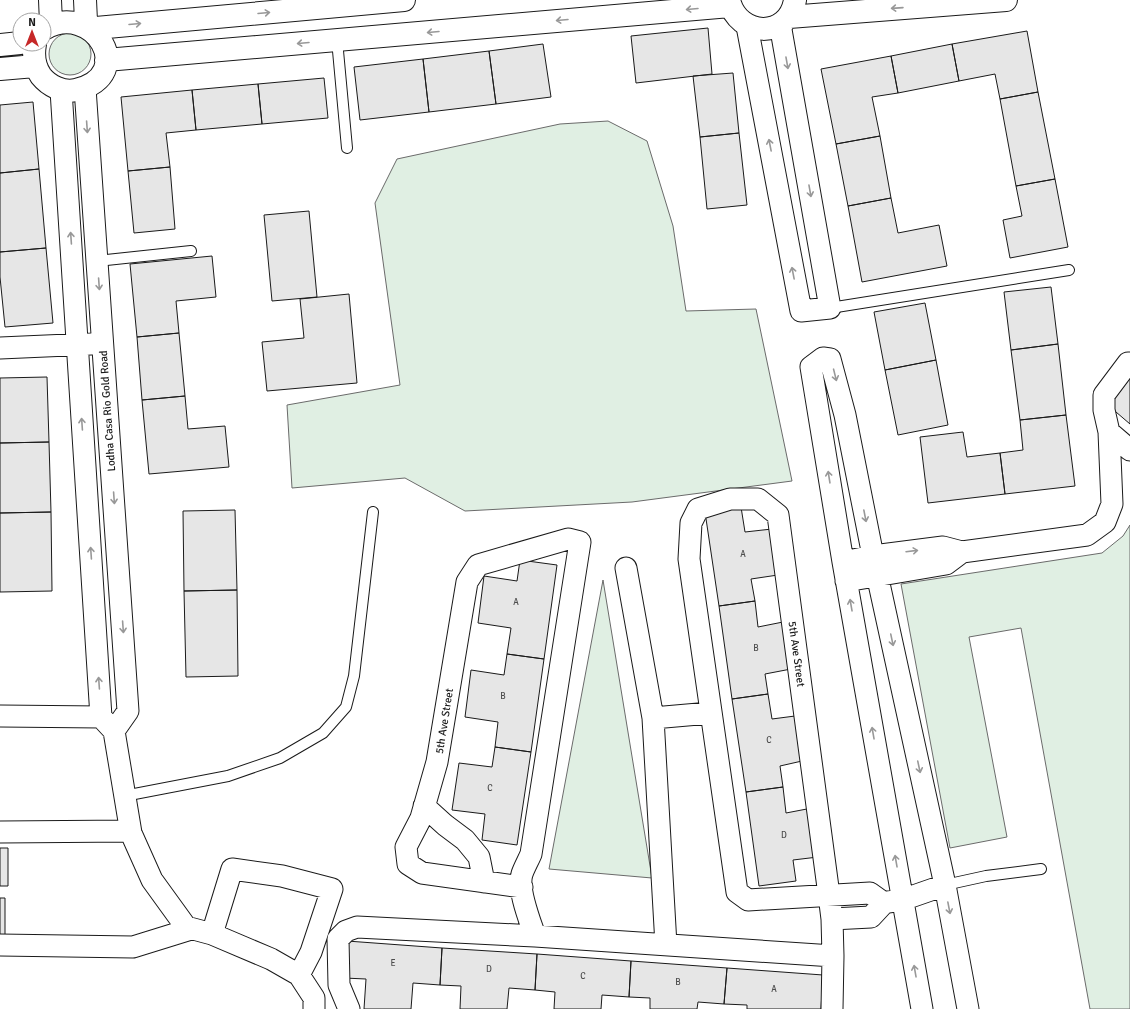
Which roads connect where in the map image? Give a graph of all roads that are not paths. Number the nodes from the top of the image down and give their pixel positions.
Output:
1 (50, 0) edge
2 (404, 0) edge
3 (1006, 0) edge
4 (730, 3) edge
5 (49, 12) edge
6 (788, 14) edge
7 (89, 16) edge
8 (52, 24) edge
9 (747, 26) junction
10 (337, 40) junction
11 (12, 44) edge
12 (0, 45) edge
13 (33, 52) edge
14 (106, 60) junction
15 (35, 66) junction
16 (0, 69) edge
17 (85, 88) junction
18 (61, 90) junction
19 (347, 148) dead end
20 (191, 252) dead end
21 (97, 261) junction
22 (1069, 270) dead end
23 (830, 308) junction
24 (103, 344) junction
25 (77, 345) junction
26 (0, 348) edge
27 (1130, 363) edge
28 (1109, 432) junction
29 (1130, 450) edge
30 (373, 512) dead end
31 (875, 565) junction
32 (626, 568) dead end
33 (845, 572) junction
34 (710, 713) junction
35 (0, 716) edge
36 (653, 718) junction
37 (108, 724) junction
38 (124, 796) junction
39 (424, 806) junction
40 (130, 831) junction
41 (0, 832) edge
42 (1041, 869) dead end
43 (484, 882) junction
44 (945, 885) junction
45 (522, 887) junction
46 (893, 901) junction
47 (831, 906) junction
48 (191, 929) junction
49 (212, 934) junction
50 (535, 936) junction
51 (0, 945) edge
52 (666, 945) junction
53 (833, 956) junction
54 (298, 975) junction
55 (314, 1009) edge
56 (349, 1009) edge
57 (832, 1009) edge
58 (922, 1009) edge
59 (968, 1009) edge

1 - 5 street
7 -> 2 street
3 -> 6 street
4 - 9 street
4 -> 10 street
6 - 9 street
6 -> 23 street
7 - 8 street
7 - 14 street
23 -> 9 street
10 -> 14 street
10 - 19 lane
11 - 12 street
13 - 15 street
14 - 17 street
15 - 16 street
15 - 18 street
17 - 18 street
17 -> 21 street, Lodha Casa Rio Gold Road
25 -> 18 street
20 - 21 lane
21 -> 24 street, Lodha Casa Rio Gold Road
22 - 23 lane
24 - 25 street
24 -> 37 street, Lodha Casa Rio Gold Road
25 - 26 street
37 -> 25 street
27 - 28 street
28 - 29 street
31 -> 28 street
30 - 38 lane
31 - 33 street
33 -> 31 street
31 -> 44 street
32 - 36 street
46 -> 33 street
34 - 36 street
34 - 47 street
34 - 47 street, 5th Ave Street
35 - 37 street
36 - 52 street
37 - 38 street
38 - 40 street
39 - 43 street
39 - 43 street, 5th Ave Street
39 - 45 street, 5th Ave Street
40 - 41 street
40 - 48 street
42 - 44 lane
43 - 45 street, 5th Ave Street
44 - 46 street
44 -> 59 street
45 - 50 street
46 - 47 street
58 -> 46 street
47 - 53 street, 5th Ave Street
48 - 49 street
48 - 51 street
49 - 54 street
49 - 54 street
50 - 52 street
50 - 56 street
52 - 53 street
53 - 57 street, 5th Ave Street
54 - 55 street

